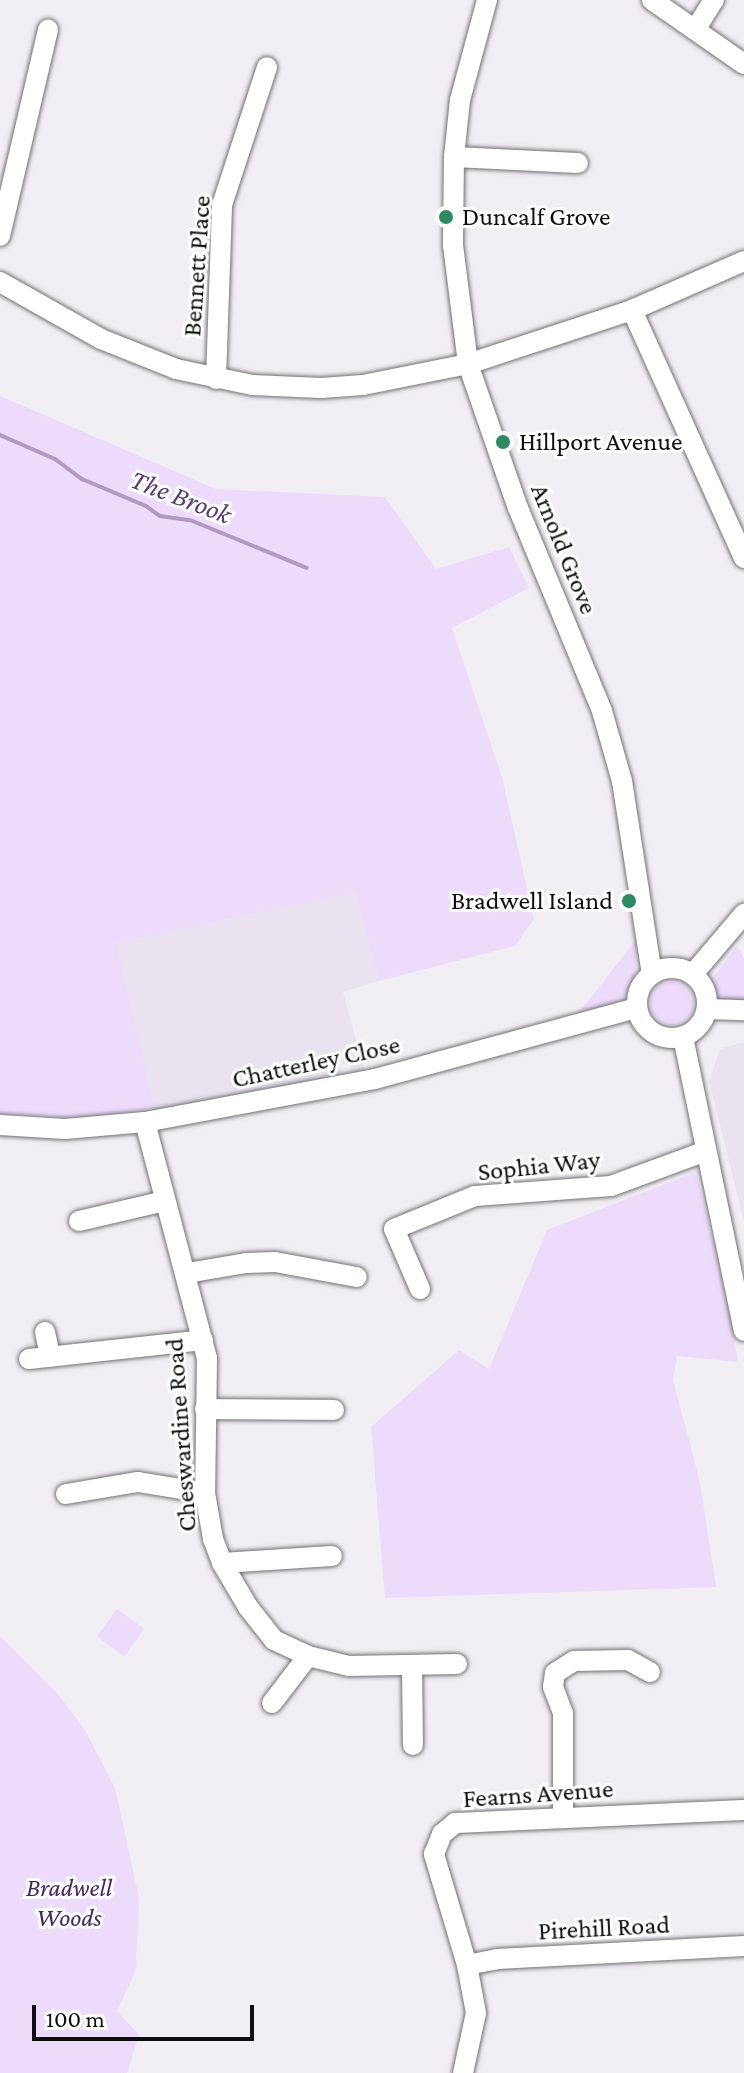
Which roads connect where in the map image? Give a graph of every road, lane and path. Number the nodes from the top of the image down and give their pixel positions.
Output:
1 (487, 0) edge
2 (652, 0) edge
3 (714, 0) edge
4 (48, 30) dead end
5 (695, 30) junction
6 (744, 64) edge
7 (267, 67) dead end
8 (454, 157) junction
9 (578, 163) dead end
10 (0, 236) edge
11 (744, 261) edge
12 (0, 282) edge
13 (632, 310) junction
14 (468, 364) junction
15 (216, 379) junction
16 (744, 558) edge
17 (744, 914) edge
18 (652, 974) junction
19 (693, 974) junction
20 (637, 1008) junction
21 (707, 1009) junction
22 (744, 1010) edge
23 (683, 1037) junction
24 (145, 1122) junction
25 (0, 1125) edge
26 (706, 1151) junction
27 (165, 1201) junction
28 (90, 1212) dead end
29 (187, 1273) junction
30 (357, 1277) dead end
31 (420, 1289) dead end
32 (741, 1303) edge
33 (744, 1331) edge
34 (45, 1332) dead end
35 (203, 1340) junction
36 (50, 1356) junction
37 (29, 1359) dead end
38 (205, 1409) junction
39 (334, 1410) dead end
40 (205, 1493) junction
41 (66, 1494) dead end
42 (332, 1556) dead end
43 (222, 1563) junction
44 (308, 1656) junction
45 (457, 1664) dead end
46 (412, 1667) junction
47 (650, 1672) dead end
48 (272, 1703) dead end
49 (413, 1745) dead end
50 (744, 1810) edge
51 (563, 1815) junction
52 (744, 1946) edge
53 (467, 1965) junction
54 (463, 2073) edge

1 - 8 street, Arnold Grove
2 - 5 street
3 - 5 street
4 - 10 street
5 - 6 street
7 - 15 street, Bennett Place
8 - 9 street
8 - 14 street, Arnold Grove
11 - 13 street
12 - 15 street
13 - 14 street
13 - 16 street
14 - 15 street
14 - 18 street, Arnold Grove
17 - 19 street
18 - 19 street
18 - 20 street
19 - 21 street
20 - 23 street
20 - 24 street, Chatterley Close
21 - 22 street
21 - 23 street
23 - 26 street
24 - 25 street, Chatterley Close
24 - 27 street, Cheswardine Road
26 - 31 street, Sophia Way
26 - 32 street
27 - 28 street
27 - 29 street, Cheswardine Road
29 - 30 street
29 - 35 street, Cheswardine Road
32 - 33 street
34 - 36 street
35 - 36 street
35 - 38 street, Cheswardine Road
36 - 37 street
38 - 39 street
38 - 40 street, Cheswardine Road
40 - 41 street
40 - 43 street, Cheswardine Road
42 - 43 street
43 - 44 street, Cheswardine Road
44 - 46 street, Cheswardine Road
44 - 48 street
45 - 46 street, Cheswardine Road
46 - 49 street
47 - 51 street
50 - 51 street, Fearns Avenue
51 - 53 street, Fearns Avenue
52 - 53 street, Pirehill Road
53 - 54 street, Fearns Avenue

